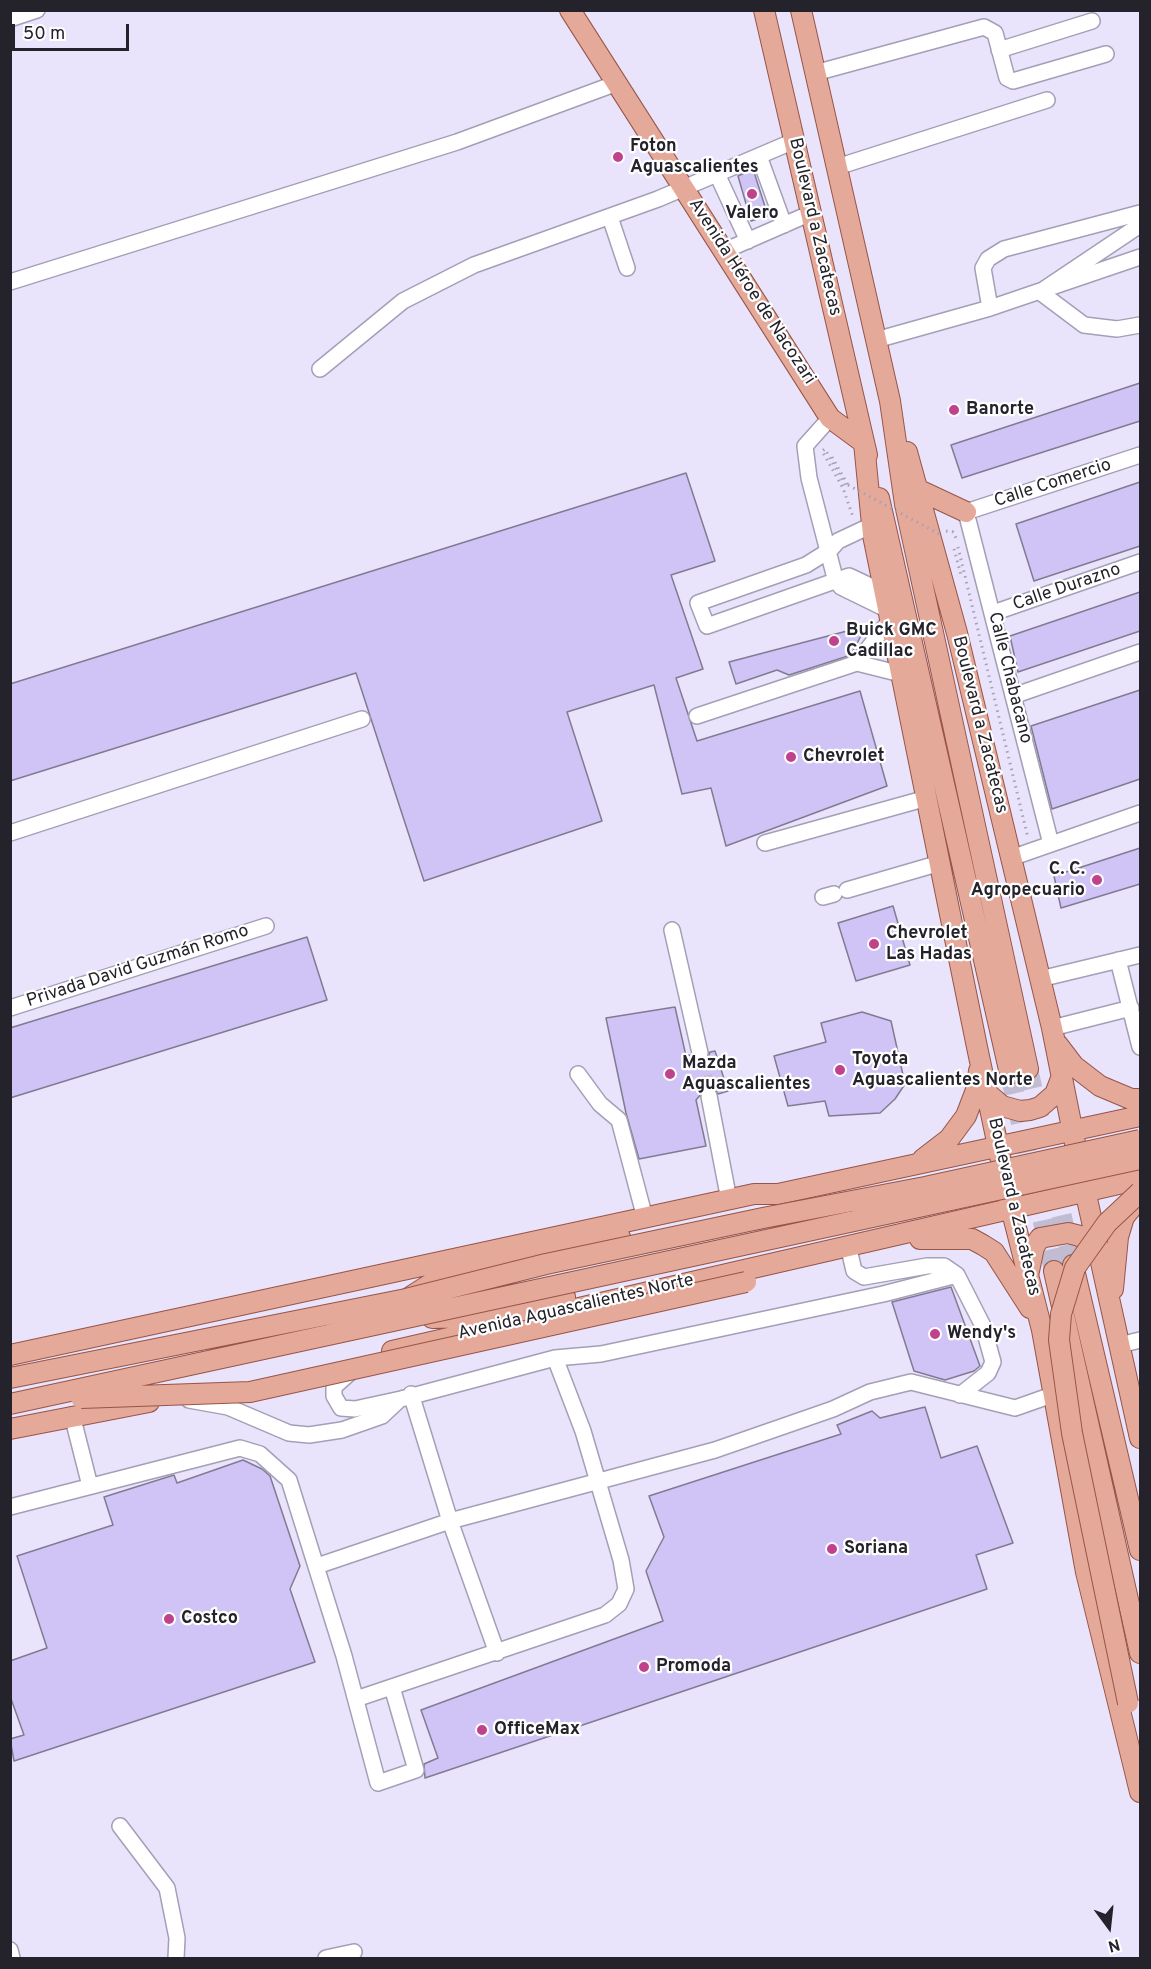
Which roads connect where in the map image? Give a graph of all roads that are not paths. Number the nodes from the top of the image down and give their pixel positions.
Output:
1 (38, 10) edge
2 (570, 10) edge
3 (578, 10) edge
4 (764, 10) edge
5 (801, 10) edge
6 (10, 19) edge
7 (1092, 21) dead end
8 (590, 40) junction
9 (999, 50) junction
10 (1106, 54) dead end
11 (815, 73) junction
12 (617, 83) junction
13 (1047, 100) dead end
14 (794, 141) junction
15 (759, 156) junction
16 (837, 167) junction
17 (717, 174) junction
18 (684, 188) junction
19 (811, 213) junction
20 (1140, 213) edge
21 (610, 217) junction
22 (784, 225) junction
23 (1140, 225) edge
24 (748, 241) junction
25 (724, 251) junction
26 (1140, 256) edge
27 (627, 268) dead end
28 (10, 282) edge
29 (1040, 292) junction
30 (990, 308) junction
31 (1140, 325) edge
32 (876, 340) junction
33 (320, 369) dead end
34 (890, 401) junction
35 (830, 418) junction
36 (864, 443) junction
37 (1140, 455) edge
38 (919, 490) junction
39 (966, 512) junction
40 (872, 530) junction
41 (830, 550) junction
42 (1140, 562) edge
43 (835, 578) junction
44 (888, 608) junction
45 (993, 613) junction
46 (1140, 652) edge
47 (857, 663) junction
48 (901, 674) junction
49 (1013, 696) junction
50 (697, 716) dead end
51 (362, 719) dead end
52 (927, 798) junction
53 (1140, 813) edge
54 (10, 833) edge
55 (765, 843) dead end
56 (1041, 848) junction
57 (1011, 858) junction
58 (940, 863) junction
59 (835, 894) dead end
60 (266, 926) dead end
61 (672, 930) dead end
62 (1140, 955) edge
63 (1118, 960) junction
64 (1040, 979) junction
65 (10, 1008) edge
66 (1131, 1008) junction
67 (1053, 1033) junction
68 (977, 1047) junction
69 (1140, 1047) edge
70 (700, 1053) tunnel mouth
71 (578, 1074) dead end
72 (1062, 1076) junction
73 (987, 1094) junction
74 (709, 1096) tunnel mouth
75 (1140, 1099) edge
76 (1140, 1116) edge
77 (1073, 1130) junction
78 (1140, 1140) edge
79 (998, 1146) junction
80 (937, 1159) junction
81 (1140, 1159) edge
82 (907, 1165) junction
83 (1140, 1179) edge
84 (1086, 1192) junction
85 (1140, 1192) edge
86 (778, 1194) junction
87 (1140, 1198) edge
88 (729, 1200) junction
89 (1011, 1208) junction
90 (645, 1218) junction
91 (952, 1222) junction
92 (888, 1237) junction
93 (843, 1246) junction
94 (1098, 1250) junction
95 (1073, 1265) tunnel mouth
96 (1054, 1271) tunnel mouth
97 (957, 1275) junction
98 (1028, 1275) junction
99 (705, 1278) junction
100 (406, 1299) junction
101 (1111, 1304) junction
102 (411, 1319) junction
103 (1042, 1330) junction
104 (1140, 1340) edge
105 (1120, 1345) junction
106 (10, 1355) edge
107 (369, 1357) junction
108 (555, 1358) junction
109 (10, 1378) edge
110 (960, 1395) junction
111 (1052, 1395) junction
112 (406, 1396) junction
113 (42, 1397) junction
114 (168, 1398) junction
115 (1136, 1399) edge
116 (10, 1404) edge
117 (72, 1415) junction
118 (10, 1429) edge
119 (1140, 1438) edge
120 (599, 1480) junction
121 (90, 1486) junction
122 (10, 1506) edge
123 (450, 1521) junction
124 (1140, 1550) edge
125 (317, 1566) junction
126 (497, 1653) junction
127 (1140, 1653) edge
128 (392, 1687) junction
129 (356, 1699) junction
130 (1126, 1735) junction
131 (1140, 1792) edge
132 (120, 1826) dead end
133 (10, 1950) edge
134 (354, 1952) dead end
135 (12, 1959) edge
136 (176, 1959) edge
137 (326, 1959) edge

1 - 6 street
2 - 8 main road, Avenida Héroe de Nacozari
3 - 8 main road
4 - 14 main road, Boulevard a Zacatecas
5 - 11 main road, Boulevard a Zacatecas
7 - 9 street
8 - 12 main road, Avenida Héroe de Nacozari
9 - 10 street
9 - 11 street
11 - 16 main road, Boulevard a Zacatecas
12 - 18 main road, Avenida Héroe de Nacozari
12 - 28 street
13 - 16 street
14 - 15 street
14 - 19 main road, Boulevard a Zacatecas
15 - 17 street
15 - 22 street
16 - 32 main road, Boulevard a Zacatecas
17 - 18 street
17 - 24 street
18 - 21 street
18 - 25 main road, Avenida Héroe de Nacozari
19 - 22 street
19 - 36 main road, Boulevard a Zacatecas
20 - 30 street
21 - 27 street
21 - 33 street
22 - 24 street
23 - 29 street
24 - 25 street
25 - 35 main road, Avenida Héroe de Nacozari
26 - 29 street
29 - 30 street
29 - 31 street
30 - 32 street
32 - 34 main road, Boulevard a Zacatecas
34 - 36 main road, Boulevard a Zacatecas
34 - 38 main road, Boulevard a Zacatecas
35 - 36 main road, Avenida Héroe de Nacozari
35 - 41 street
36 - 40 main road, Boulevard a Zacatecas
37 - 39 street, Calle Comercio
38 - 39 main road
38 - 57 main road, Boulevard a Zacatecas
39 - 45 street, Calle Chabacano
40 - 41 street
40 - 44 main road, Boulevard a Zacatecas
41 - 43 street
41 - 43 street
42 - 45 street, Calle Durazno
43 - 44 street
44 - 47 street
44 - 48 main road, Boulevard a Zacatecas
45 - 49 street, Calle Chabacano
46 - 49 street
47 - 48 street
47 - 50 street
48 - 52 main road, Boulevard a Zacatecas
49 - 56 street, Calle Chabacano
51 - 54 street
52 - 55 street
52 - 58 main road, Boulevard a Zacatecas
53 - 56 street
56 - 57 street
57 - 64 main road, Boulevard a Zacatecas
58 - 59 street
58 - 68 main road, Boulevard a Zacatecas
60 - 65 street, Privada David Guzmán Romo
61 - 70 street
62 - 63 street
63 - 64 street
63 - 66 street
64 - 67 main road, Boulevard a Zacatecas
66 - 67 street
66 - 69 street
67 - 72 main road, Boulevard a Zacatecas
67 - 75 main road
68 - 73 main road, Boulevard a Zacatecas
68 - 82 main road
71 - 90 street
72 - 73 main road
72 - 77 main road, Boulevard a Zacatecas
73 - 79 main road, Boulevard a Zacatecas
74 - 88 street
76 - 77 main road
77 - 79 main road
77 - 84 main road, Boulevard a Zacatecas
78 - 100 main road, bridge
79 - 80 main road
79 - 89 main road, Boulevard a Zacatecas
80 - 82 main road
80 - 91 main road
81 - 102 main road, Avenida Aguascalientes Norte, bridge
82 - 86 main road
83 - 84 main road, Avenida Aguascalientes Norte
84 - 89 main road, Avenida Aguascalientes Norte
84 - 94 main road, Boulevard a Zacatecas
85 - 130 main road, bridge
86 - 88 main road
86 - 100 main road
87 - 101 main road
88 - 90 main road
89 - 91 main road, Avenida Aguascalientes Norte
89 - 98 main road, Boulevard a Zacatecas
90 - 106 main road
91 - 92 main road, Avenida Aguascalientes Norte
92 - 93 main road, Avenida Aguascalientes Norte
92 - 103 main road
93 - 97 street
93 - 99 main road, Avenida Aguascalientes Norte
93 - 113 main road, bridge
94 - 98 main road
94 - 101 main road, Boulevard a Zacatecas
95 - 124 main road
96 - 127 main road, Boulevard a Zacatecas
97 - 108 street
97 - 110 street
98 - 103 main road, Boulevard a Zacatecas
99 - 102 main road
99 - 107 main road, Avenida Aguascalientes Norte
100 - 109 main road, bridge
101 - 105 main road, Boulevard a Zacatecas
102 - 113 main road, Avenida Aguascalientes Norte, bridge
103 - 111 main road, Boulevard a Zacatecas
104 - 105 street
105 - 115 main road, Boulevard a Zacatecas
107 - 112 street
107 - 114 main road, Avenida Aguascalientes Norte
108 - 112 street
108 - 120 street
110 - 111 street
110 - 120 street
111 - 130 main road, Boulevard a Zacatecas
112 - 114 street
112 - 123 street
113 - 116 main road, Avenida Aguascalientes Norte, bridge
114 - 117 main road, Avenida Aguascalientes Norte
115 - 119 main road, Boulevard a Zacatecas
117 - 118 main road, Avenida Aguascalientes Norte
117 - 121 street
120 - 123 street
120 - 126 street
121 - 122 street
121 - 125 street
123 - 125 street
123 - 126 street
125 - 129 street
126 - 128 street
128 - 129 street
128 - 129 street
130 - 131 main road, Boulevard a Zacatecas
132 - 136 street
133 - 135 street
134 - 137 street

